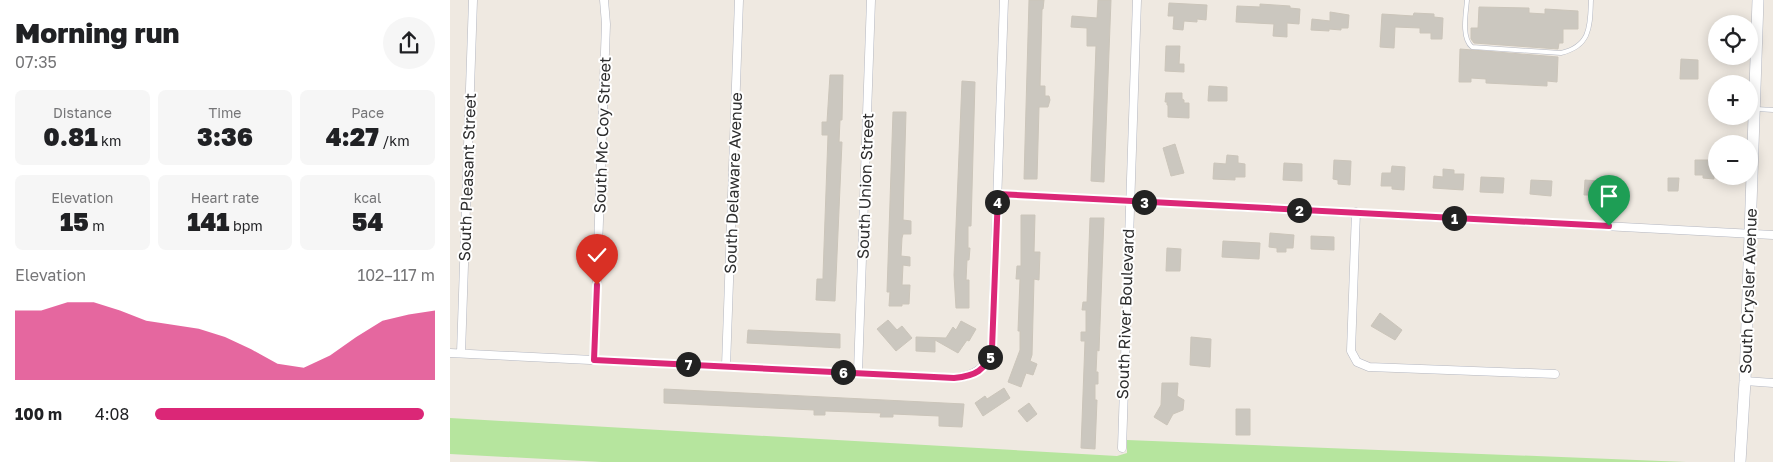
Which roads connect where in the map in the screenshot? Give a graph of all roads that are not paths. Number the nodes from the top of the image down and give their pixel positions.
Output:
1 (473, 0) edge
2 (604, 0) edge
3 (739, 0) edge
4 (871, 0) edge
5 (1004, 0) edge
6 (1137, 0) edge
7 (1467, 0) edge
8 (1591, 0) edge
9 (1758, 0) edge
10 (1755, 75) edge
11 (1758, 109) edge
12 (1773, 110) edge
13 (1754, 125) edge
14 (998, 194) junction
15 (1129, 202) junction
16 (1356, 212) junction
17 (1751, 234) junction
18 (1773, 235) edge
19 (450, 353) edge
20 (461, 354) junction
21 (594, 360) junction
22 (726, 366) junction
23 (858, 372) junction
24 (1554, 374) dead end
25 (1745, 381) junction
26 (1773, 383) edge
27 (1122, 448) dead end
28 (1740, 462) edge

1 - 20 street, South Pleasant Street
2 - 21 street, South Mc Coy Street
3 - 22 street, South Delaware Avenue
4 - 23 street, South Union Street
5 - 14 street
6 - 15 street, South River Boulevard
7 - 8 lane
9 - 10 main road, South Crysler Avenue
11 - 12 lane
13 - 17 main road, South Crysler Avenue
14 - 15 street
14 - 23 street
15 - 16 street
15 - 27 street, South River Boulevard
16 - 17 street
16 - 24 street
17 - 18 street
17 - 25 main road, South Crysler Avenue
19 - 20 street
20 - 21 street
21 - 22 street
22 - 23 street
25 - 26 street
25 - 28 main road, South Crysler Avenue

